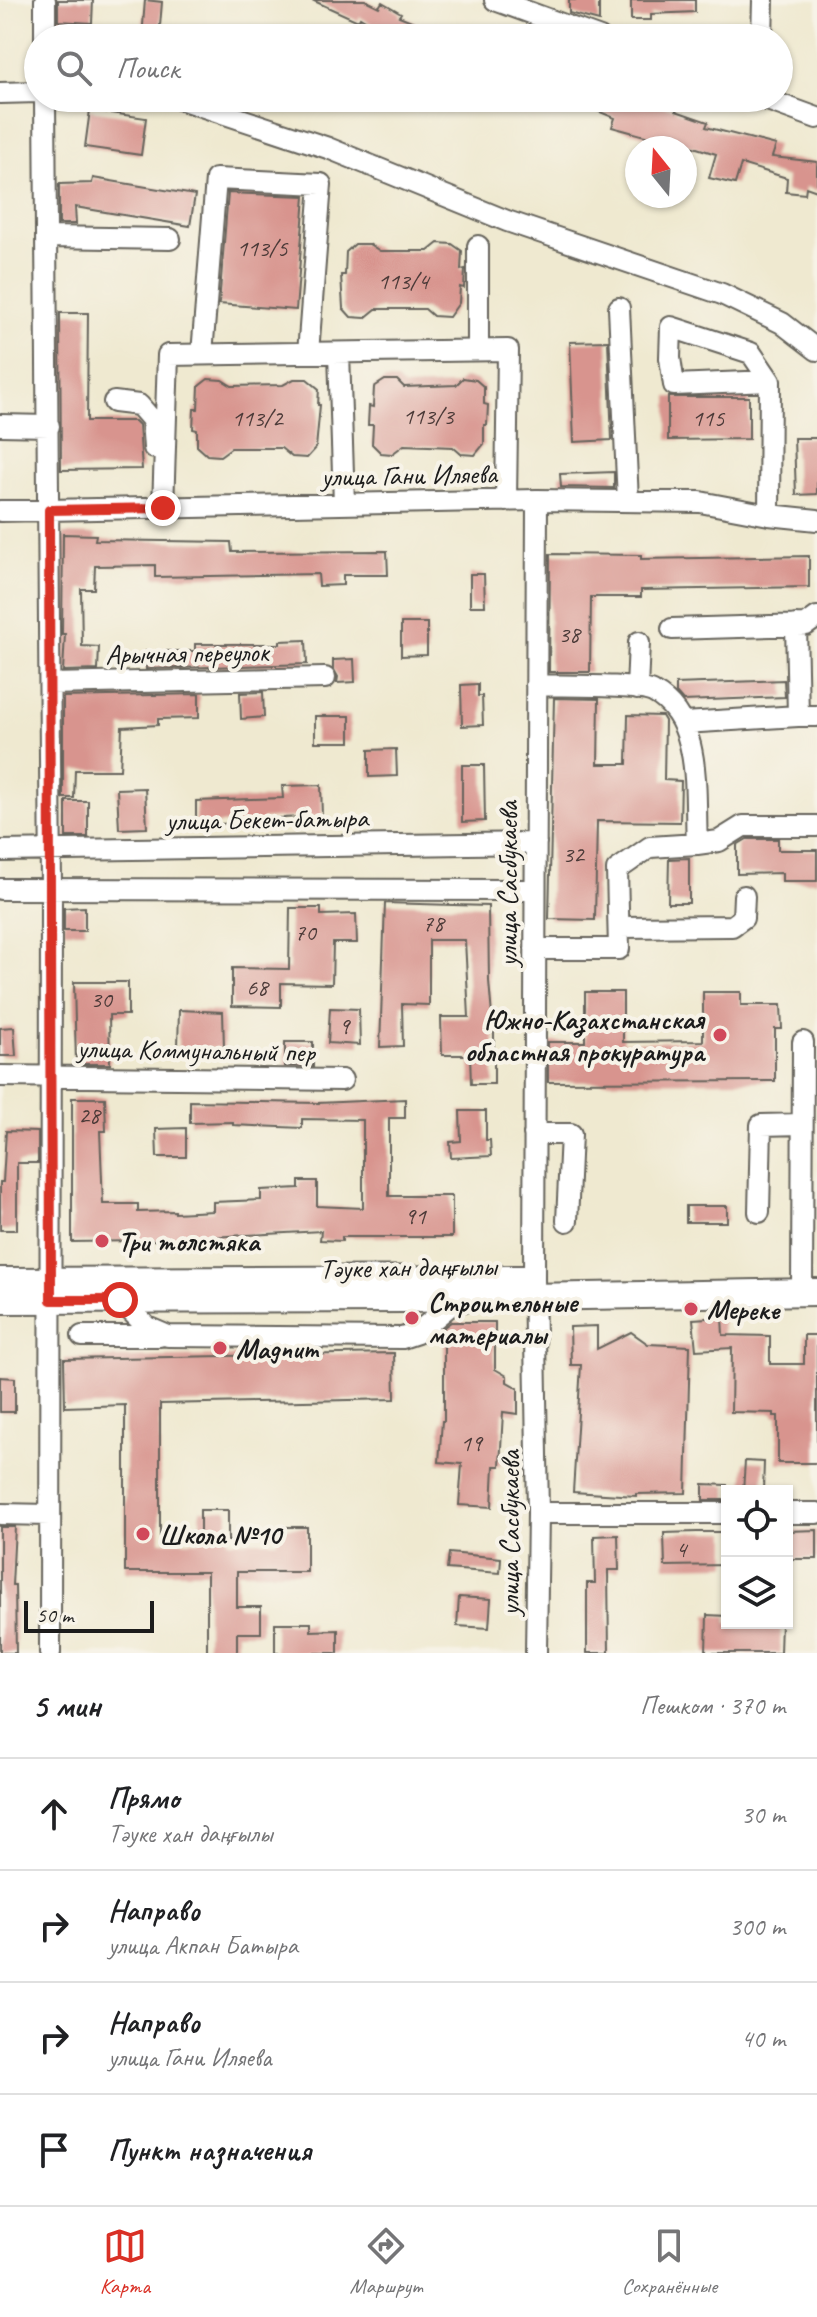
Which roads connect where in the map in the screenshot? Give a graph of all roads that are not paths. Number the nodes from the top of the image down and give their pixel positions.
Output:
1 (45, 0) edge
2 (495, 0) edge
3 (763, 0) edge
4 (531, 6) edge
5 (45, 24) edge
6 (570, 24) edge
7 (762, 24) edge
8 (24, 92) edge
9 (0, 93) edge
10 (793, 109) edge
11 (45, 112) edge
12 (219, 112) edge
13 (817, 118) edge
14 (47, 237) junction
15 (170, 239) dead end
16 (478, 246) dead end
17 (619, 308) dead end
18 (478, 350) junction
19 (817, 350) edge
20 (308, 353) junction
21 (339, 353) junction
22 (202, 354) junction
23 (770, 381) junction
24 (114, 402) dead end
25 (0, 425) edge
26 (49, 426) junction
27 (537, 500) junction
28 (506, 501) junction
29 (628, 501) junction
30 (344, 504) junction
31 (157, 508) junction
32 (49, 510) junction
33 (0, 511) edge
34 (769, 515) junction
35 (817, 520) edge
36 (817, 617) edge
37 (796, 625) junction
38 (672, 629) dead end
39 (639, 642) dead end
40 (325, 678) dead end
41 (50, 684) junction
42 (536, 685) junction
43 (637, 689) junction
44 (808, 716) edge
45 (684, 723) junction
46 (817, 826) edge
47 (536, 843) junction
48 (697, 844) junction
49 (0, 851) edge
50 (51, 851) junction
51 (0, 889) edge
52 (51, 890) junction
53 (535, 890) junction
54 (744, 896) dead end
55 (619, 927) junction
56 (535, 949) junction
57 (803, 1042) dead end
58 (51, 1075) junction
59 (0, 1076) edge
60 (342, 1080) dead end
61 (802, 1124) junction
62 (534, 1134) junction
63 (759, 1212) dead end
64 (567, 1221) dead end
65 (0, 1281) edge
66 (809, 1285) edge
67 (534, 1288) junction
68 (51, 1291) junction
69 (459, 1298) junction
70 (0, 1300) edge
71 (120, 1300) junction
72 (82, 1336) dead end
73 (168, 1336) junction
74 (538, 1513) junction
75 (721, 1513) edge
76 (793, 1513) edge
77 (817, 1513) edge
78 (0, 1514) edge
79 (50, 1515) junction
80 (50, 1653) edge
81 (536, 1653) edge

1 - 5 street
2 - 4 street
3 - 7 street
4 - 6 street
8 - 9 street
10 - 13 street
11 - 14 street
12 - 19 street
14 - 15 street
14 - 26 street
16 - 18 street
17 - 29 street
18 - 21 street
18 - 28 street
20 - 21 street
20 - 22 street
20 - 22 street
21 - 30 street
22 - 31 street
23 - 23 street
23 - 34 street
24 - 31 street
25 - 26 street
26 - 32 street
27 - 28 street, улица Гани Иляева
27 - 29 street, улица Гани Иляева
27 - 42 street, улица Сасбукаева
28 - 30 street, улица Гани Иляева
29 - 34 street, улица Гани Иляева
30 - 31 street, улица Гани Иляева
31 - 32 street, улица Гани Иляева
32 - 33 street, улица Гани Иляева
32 - 41 street
34 - 35 street, улица Гани Иляева
36 - 37 street
37 - 38 street
37 - 44 street
39 - 43 street
40 - 41 street, Арычная переулок
41 - 50 street
42 - 43 street
42 - 47 street, улица Сасбукаева
43 - 45 street
44 - 45 street
45 - 48 street
46 - 48 street
47 - 50 street, улица Бекет-батыра
47 - 53 street, улица Сасбукаева
48 - 55 street
49 - 50 street, улица Бекет-батыра
50 - 52 street
51 - 52 street
52 - 53 street
52 - 58 street
53 - 56 street, улица Сасбукаева
54 - 55 street
55 - 56 street
56 - 62 street, улица Сасбукаева
57 - 61 street
58 - 59 street, улица Коммунальный пер
58 - 60 street, улица Коммунальный пер
58 - 68 street
61 - 63 street
61 - 66 street
62 - 64 street
62 - 67 street, улица Сасбукаева
65 - 68 main road, Тәуке хан даңғылы
66 - 67 main road, Тәуке хан даңғылы
67 - 68 main road, Тәуке хан даңғылы
67 - 69 main road, Тәуке хан даңғылы
67 - 74 street, улица Сасбукаева
68 - 70 main road, Тәуке хан даңғылы
68 - 71 main road, Тәуке хан даңғылы
68 - 79 street
69 - 71 main road, Тәуке хан даңғылы
69 - 73 street
71 - 73 street
72 - 73 street
74 - 75 street
74 - 81 street, улица Сасбукаева
76 - 77 street
78 - 79 street
79 - 80 street

